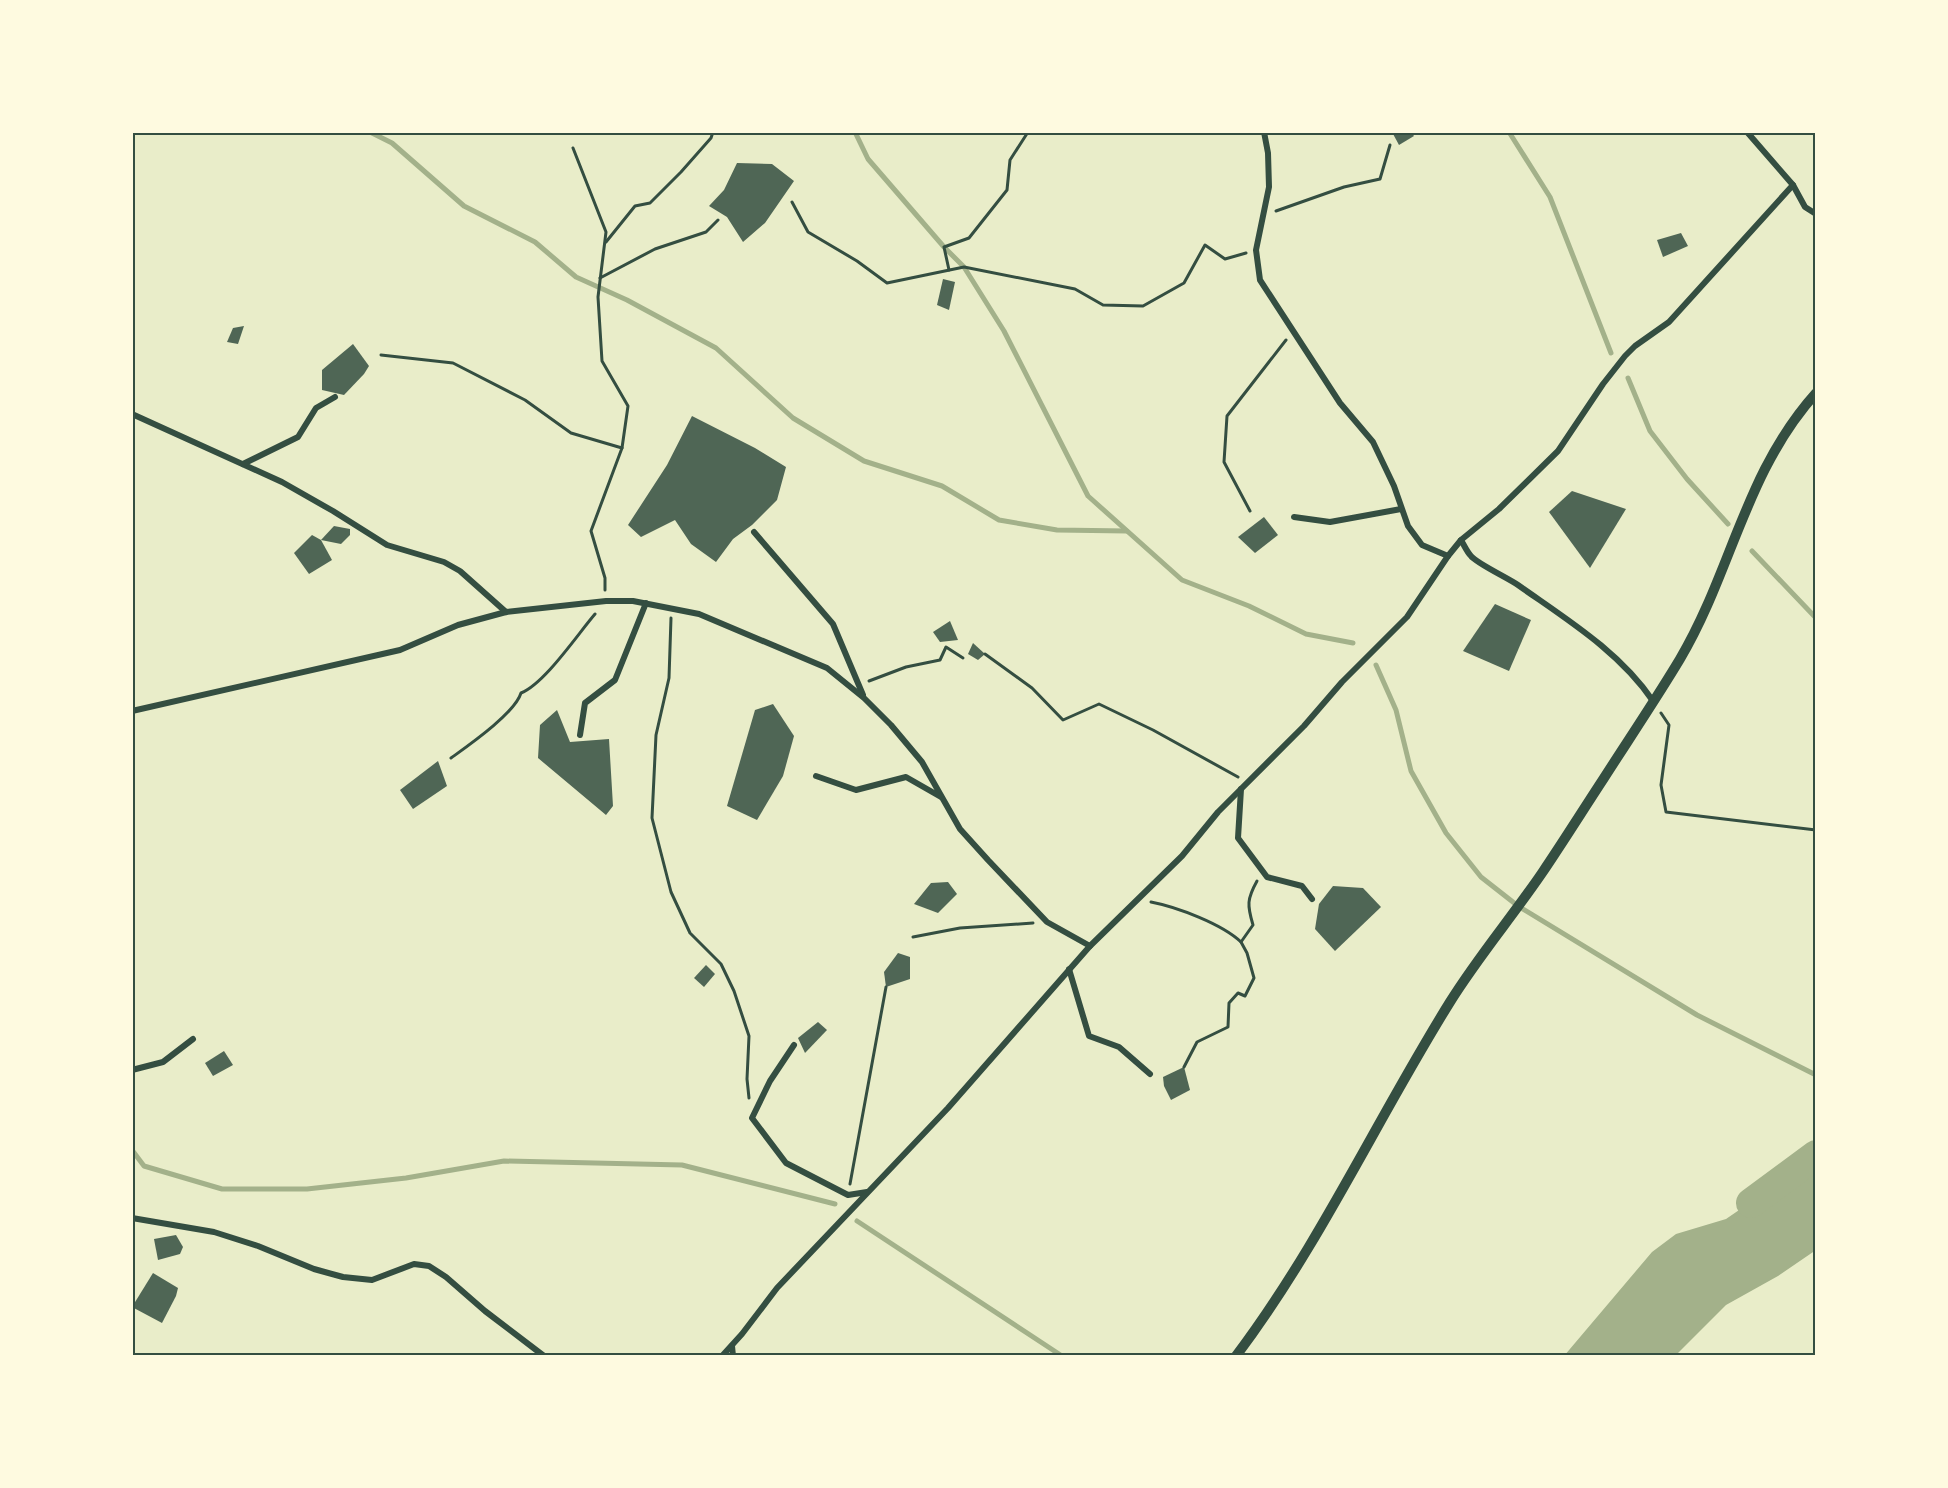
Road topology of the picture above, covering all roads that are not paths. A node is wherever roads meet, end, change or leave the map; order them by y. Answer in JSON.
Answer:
{"nodes":[{"id":1,"x":1264,"y":132,"type":"edge"},
{"id":2,"x":1748,"y":132,"type":"edge"},
{"id":3,"x":1793,"y":185,"type":"junction"},
{"id":4,"x":1816,"y":214,"type":"edge"},
{"id":5,"x":1816,"y":393,"type":"edge"},
{"id":6,"x":335,"y":397,"type":"dead end"},
{"id":7,"x":132,"y":414,"type":"edge"},
{"id":8,"x":243,"y":464,"type":"junction"},
{"id":9,"x":1401,"y":509,"type":"junction"},
{"id":10,"x":1294,"y":517,"type":"dead end"},
{"id":11,"x":754,"y":532,"type":"dead end"},
{"id":12,"x":1461,"y":540,"type":"junction"},
{"id":13,"x":1448,"y":556,"type":"junction"},
{"id":14,"x":646,"y":603,"type":"junction"},
{"id":15,"x":506,"y":612,"type":"junction"},
{"id":16,"x":864,"y":698,"type":"junction"},
{"id":17,"x":1653,"y":701,"type":"junction"},
{"id":18,"x":132,"y":711,"type":"edge"},
{"id":19,"x":580,"y":735,"type":"dead end"},
{"id":20,"x":816,"y":776,"type":"dead end"},
{"id":21,"x":1241,"y":789,"type":"junction"},
{"id":22,"x":941,"y":797,"type":"junction"},
{"id":23,"x":1312,"y":899,"type":"dead end"},
{"id":24,"x":1090,"y":946,"type":"junction"},
{"id":25,"x":1070,"y":969,"type":"junction"},
{"id":26,"x":193,"y":1039,"type":"dead end"},
{"id":27,"x":794,"y":1045,"type":"dead end"},
{"id":28,"x":132,"y":1070,"type":"edge"},
{"id":29,"x":1150,"y":1074,"type":"dead end"},
{"id":30,"x":868,"y":1192,"type":"junction"},
{"id":31,"x":132,"y":1218,"type":"edge"},
{"id":32,"x":732,"y":1346,"type":"junction"},
{"id":33,"x":544,"y":1356,"type":"edge"},
{"id":34,"x":722,"y":1356,"type":"edge"},
{"id":35,"x":733,"y":1356,"type":"edge"},
{"id":36,"x":1236,"y":1356,"type":"edge"}],
"edges":[{"from":1,"to":9,"type":"street"},
{"from":2,"to":3,"type":"street"},
{"from":3,"to":4,"type":"street"},
{"from":3,"to":12,"type":"street"},
{"from":5,"to":17,"type":"street"},
{"from":6,"to":8,"type":"street"},
{"from":7,"to":8,"type":"street"},
{"from":8,"to":15,"type":"street"},
{"from":9,"to":10,"type":"street"},
{"from":9,"to":13,"type":"street"},
{"from":11,"to":16,"type":"street"},
{"from":12,"to":13,"type":"street"},
{"from":12,"to":17,"type":"street"},
{"from":13,"to":21,"type":"street"},
{"from":14,"to":15,"type":"street"},
{"from":14,"to":16,"type":"street"},
{"from":14,"to":19,"type":"street"},
{"from":15,"to":18,"type":"street"},
{"from":16,"to":22,"type":"street"},
{"from":17,"to":36,"type":"street"},
{"from":20,"to":22,"type":"street"},
{"from":21,"to":23,"type":"street"},
{"from":21,"to":24,"type":"street"},
{"from":22,"to":24,"type":"street"},
{"from":24,"to":25,"type":"street"},
{"from":25,"to":29,"type":"street"},
{"from":25,"to":30,"type":"street"},
{"from":26,"to":28,"type":"street"},
{"from":27,"to":30,"type":"street"},
{"from":30,"to":32,"type":"street"},
{"from":31,"to":33,"type":"street"},
{"from":32,"to":34,"type":"street"},
{"from":32,"to":35,"type":"street"}]}
